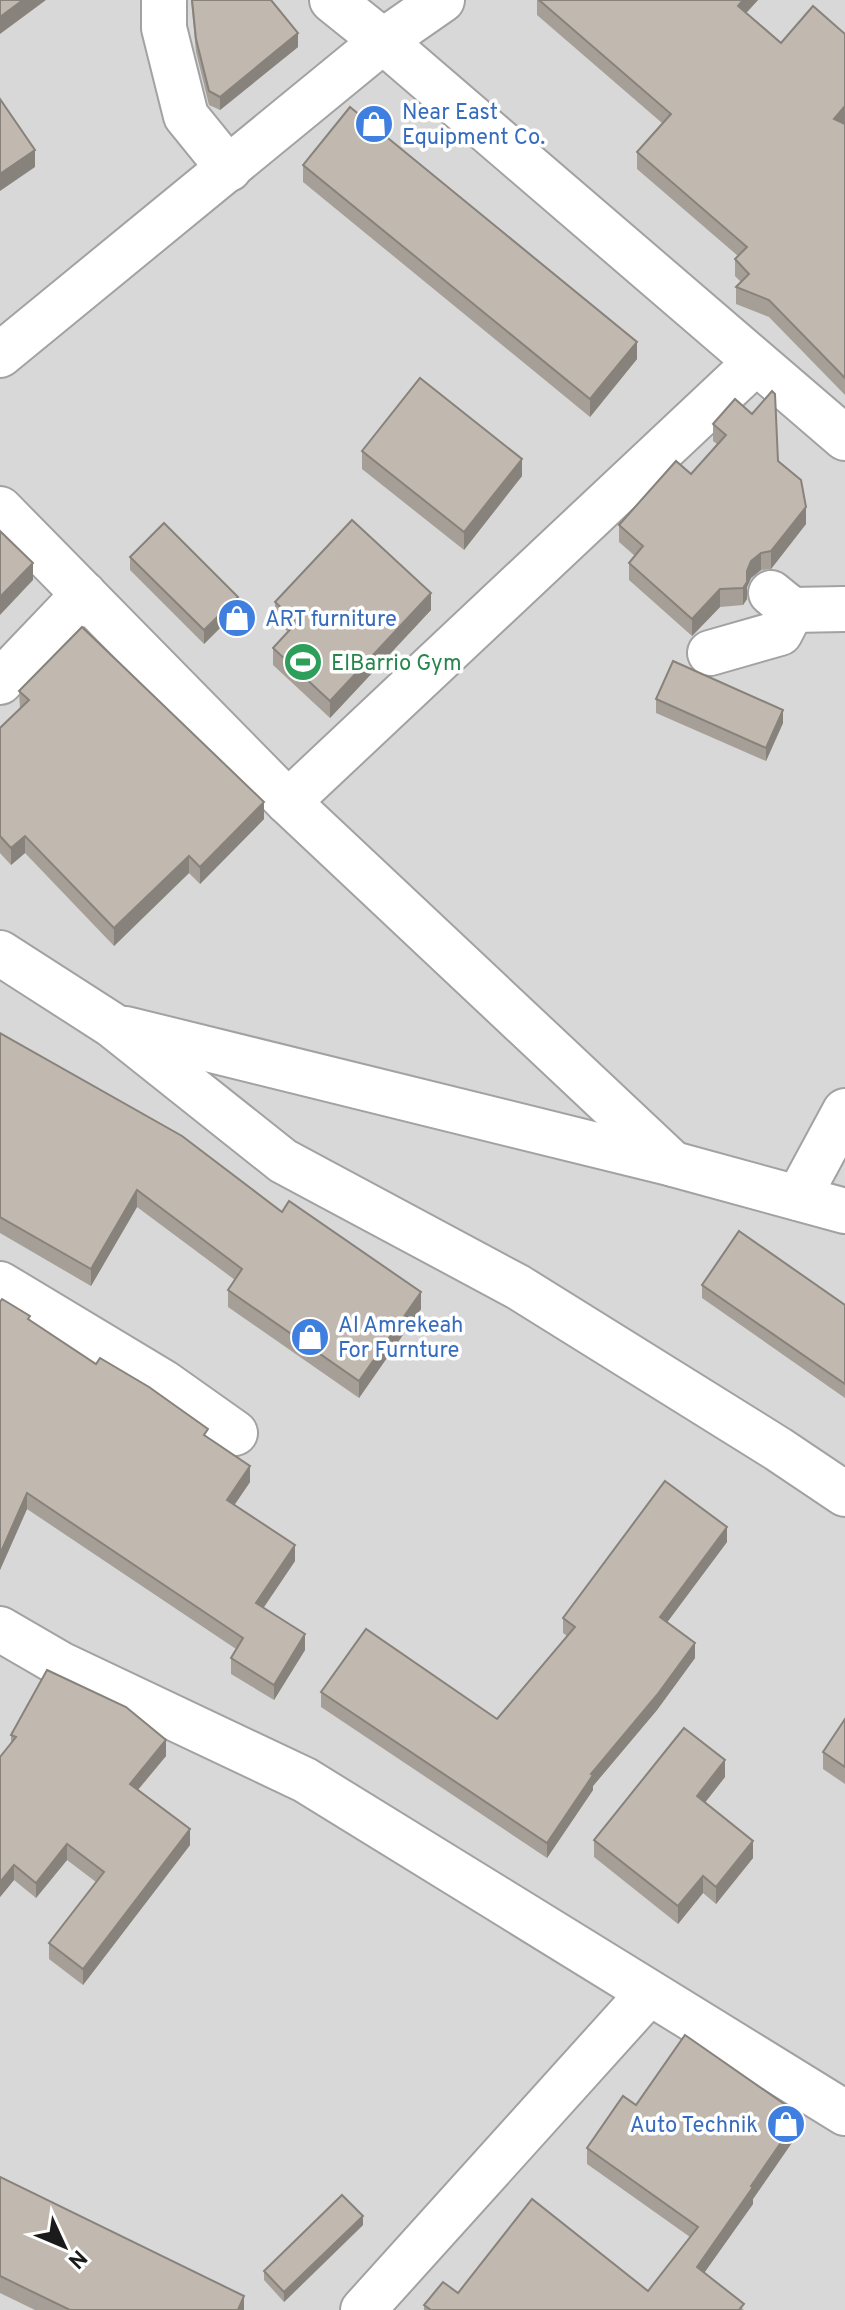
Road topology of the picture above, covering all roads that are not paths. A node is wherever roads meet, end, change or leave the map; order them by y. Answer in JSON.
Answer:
{"nodes":[{"id":1,"x":164,"y":0,"type":"edge"},
{"id":2,"x":332,"y":0,"type":"edge"},
{"id":3,"x":442,"y":0,"type":"edge"},
{"id":4,"x":383,"y":41,"type":"junction"},
{"id":5,"x":229,"y":169,"type":"junction"},
{"id":6,"x":0,"y":355,"type":"edge"},
{"id":7,"x":755,"y":363,"type":"junction"},
{"id":8,"x":845,"y":438,"type":"edge"},
{"id":9,"x":0,"y":509,"type":"edge"},
{"id":10,"x":84,"y":594,"type":"junction"},
{"id":11,"x":845,"y":609,"type":"edge"},
{"id":12,"x":710,"y":653,"type":"dead end"},
{"id":13,"x":0,"y":682,"type":"edge"},
{"id":14,"x":288,"y":802,"type":"junction"},
{"id":15,"x":0,"y":953,"type":"edge"},
{"id":16,"x":112,"y":1025,"type":"junction"},
{"id":17,"x":845,"y":1111,"type":"edge"},
{"id":18,"x":673,"y":1164,"type":"junction"},
{"id":19,"x":798,"y":1198,"type":"junction"},
{"id":20,"x":845,"y":1211,"type":"edge"},
{"id":21,"x":0,"y":1284,"type":"edge"},
{"id":22,"x":235,"y":1433,"type":"dead end"},
{"id":23,"x":845,"y":1494,"type":"edge"},
{"id":24,"x":0,"y":1629,"type":"edge"},
{"id":25,"x":649,"y":1993,"type":"junction"},
{"id":26,"x":845,"y":2113,"type":"edge"},
{"id":27,"x":363,"y":2310,"type":"edge"}],
"edges":[{"from":1,"to":5,"type":"street"},
{"from":2,"to":4,"type":"street"},
{"from":3,"to":4,"type":"street"},
{"from":4,"to":5,"type":"street"},
{"from":4,"to":7,"type":"street"},
{"from":5,"to":6,"type":"street"},
{"from":7,"to":8,"type":"street"},
{"from":7,"to":14,"type":"street"},
{"from":9,"to":10,"type":"street"},
{"from":10,"to":13,"type":"street"},
{"from":10,"to":14,"type":"street"},
{"from":11,"to":12,"type":"street"},
{"from":14,"to":18,"type":"street"},
{"from":15,"to":16,"type":"street"},
{"from":16,"to":18,"type":"street"},
{"from":16,"to":23,"type":"street"},
{"from":17,"to":19,"type":"street"},
{"from":18,"to":19,"type":"street"},
{"from":19,"to":20,"type":"street"},
{"from":21,"to":22,"type":"street"},
{"from":24,"to":25,"type":"street"},
{"from":25,"to":26,"type":"street"},
{"from":25,"to":27,"type":"street"}]}
